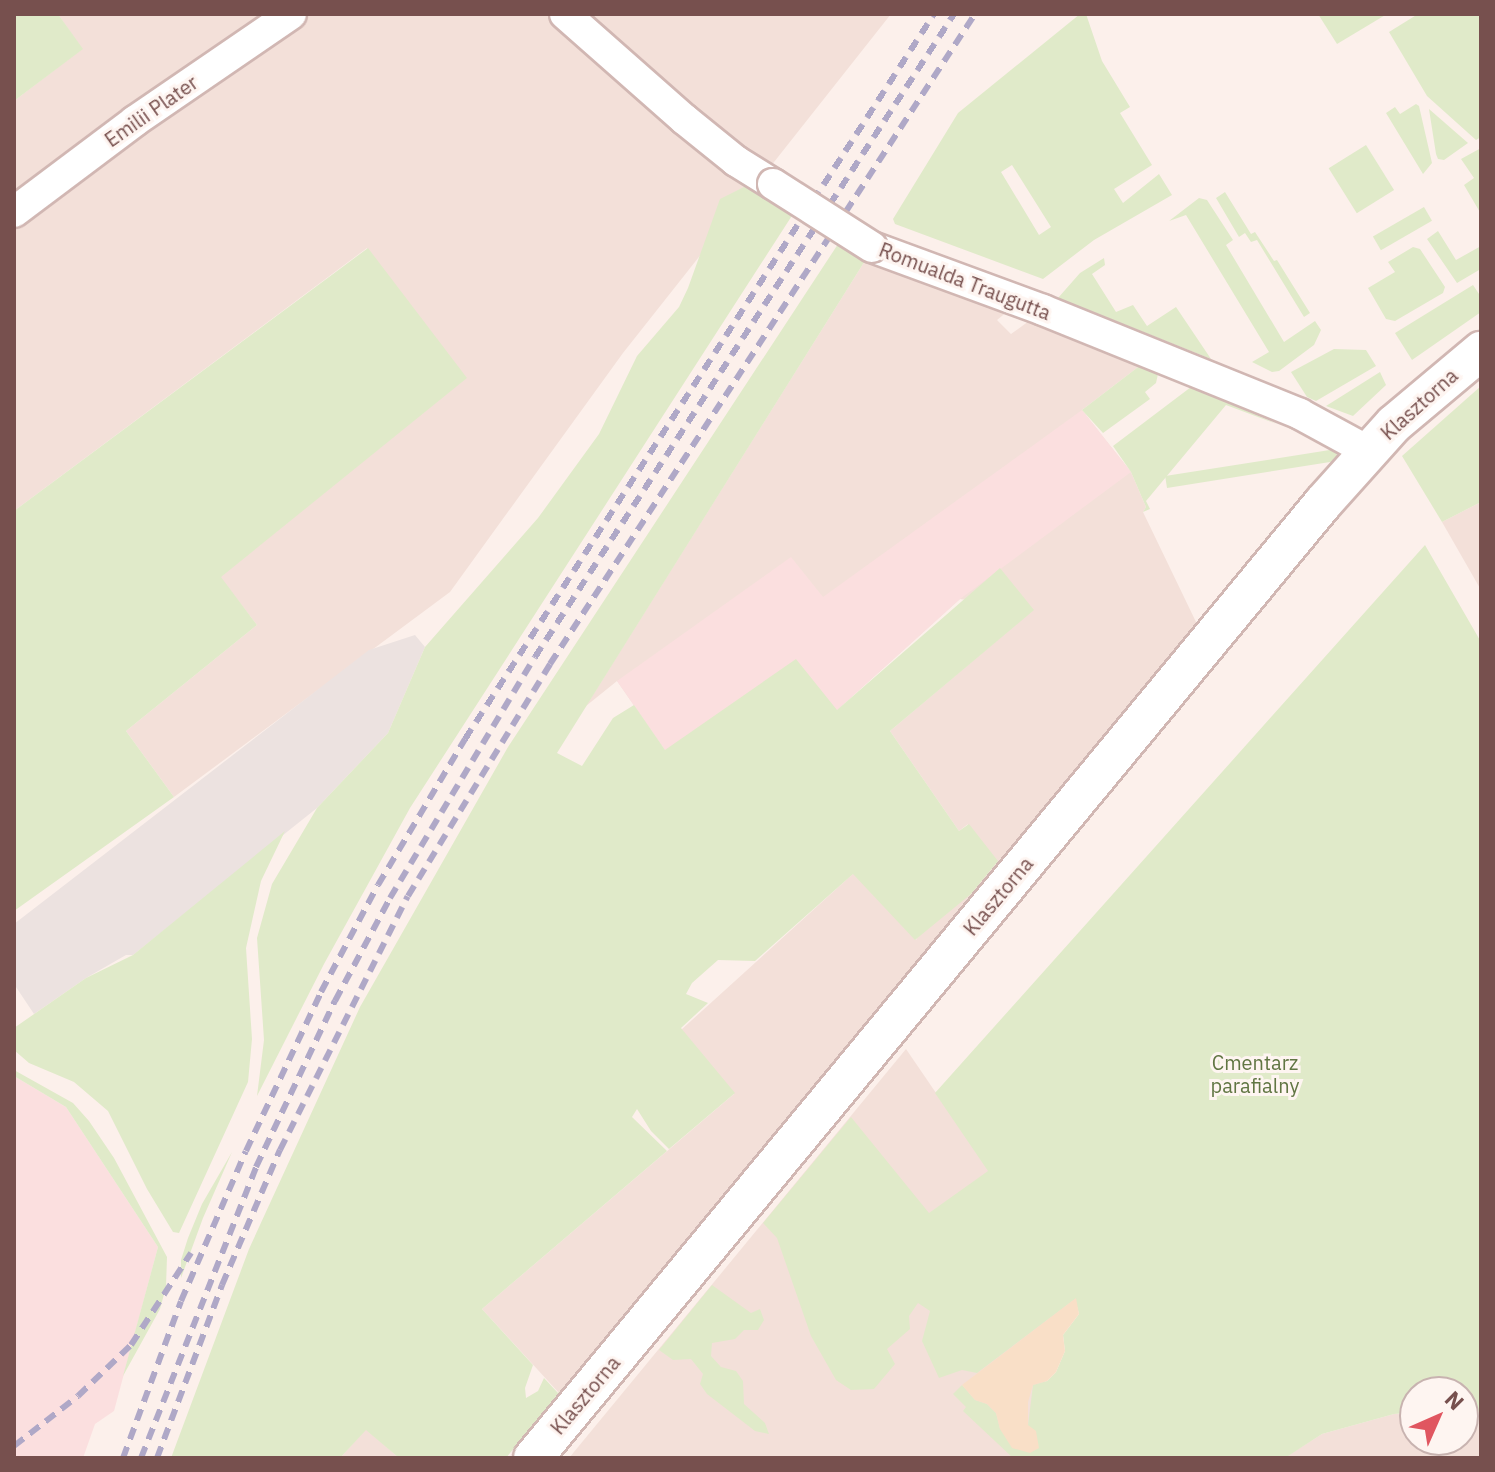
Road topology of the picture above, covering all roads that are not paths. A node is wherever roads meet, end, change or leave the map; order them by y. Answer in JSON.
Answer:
{"nodes":[{"id":1,"x":291,"y":14,"type":"edge"},
{"id":2,"x":565,"y":14,"type":"edge"},
{"id":3,"x":14,"y":212,"type":"edge"},
{"id":4,"x":1481,"y":351,"type":"edge"},
{"id":5,"x":1368,"y":451,"type":"junction"},
{"id":6,"x":533,"y":1458,"type":"edge"}],
"edges":[{"from":1,"to":3,"type":"street","name":"Emilii Plater"},
{"from":2,"to":5,"type":"street","name":"Romualda Traugutta","bridge":true},
{"from":4,"to":5,"type":"street","name":"Klasztorna"},
{"from":5,"to":6,"type":"street","name":"Klasztorna"}]}
